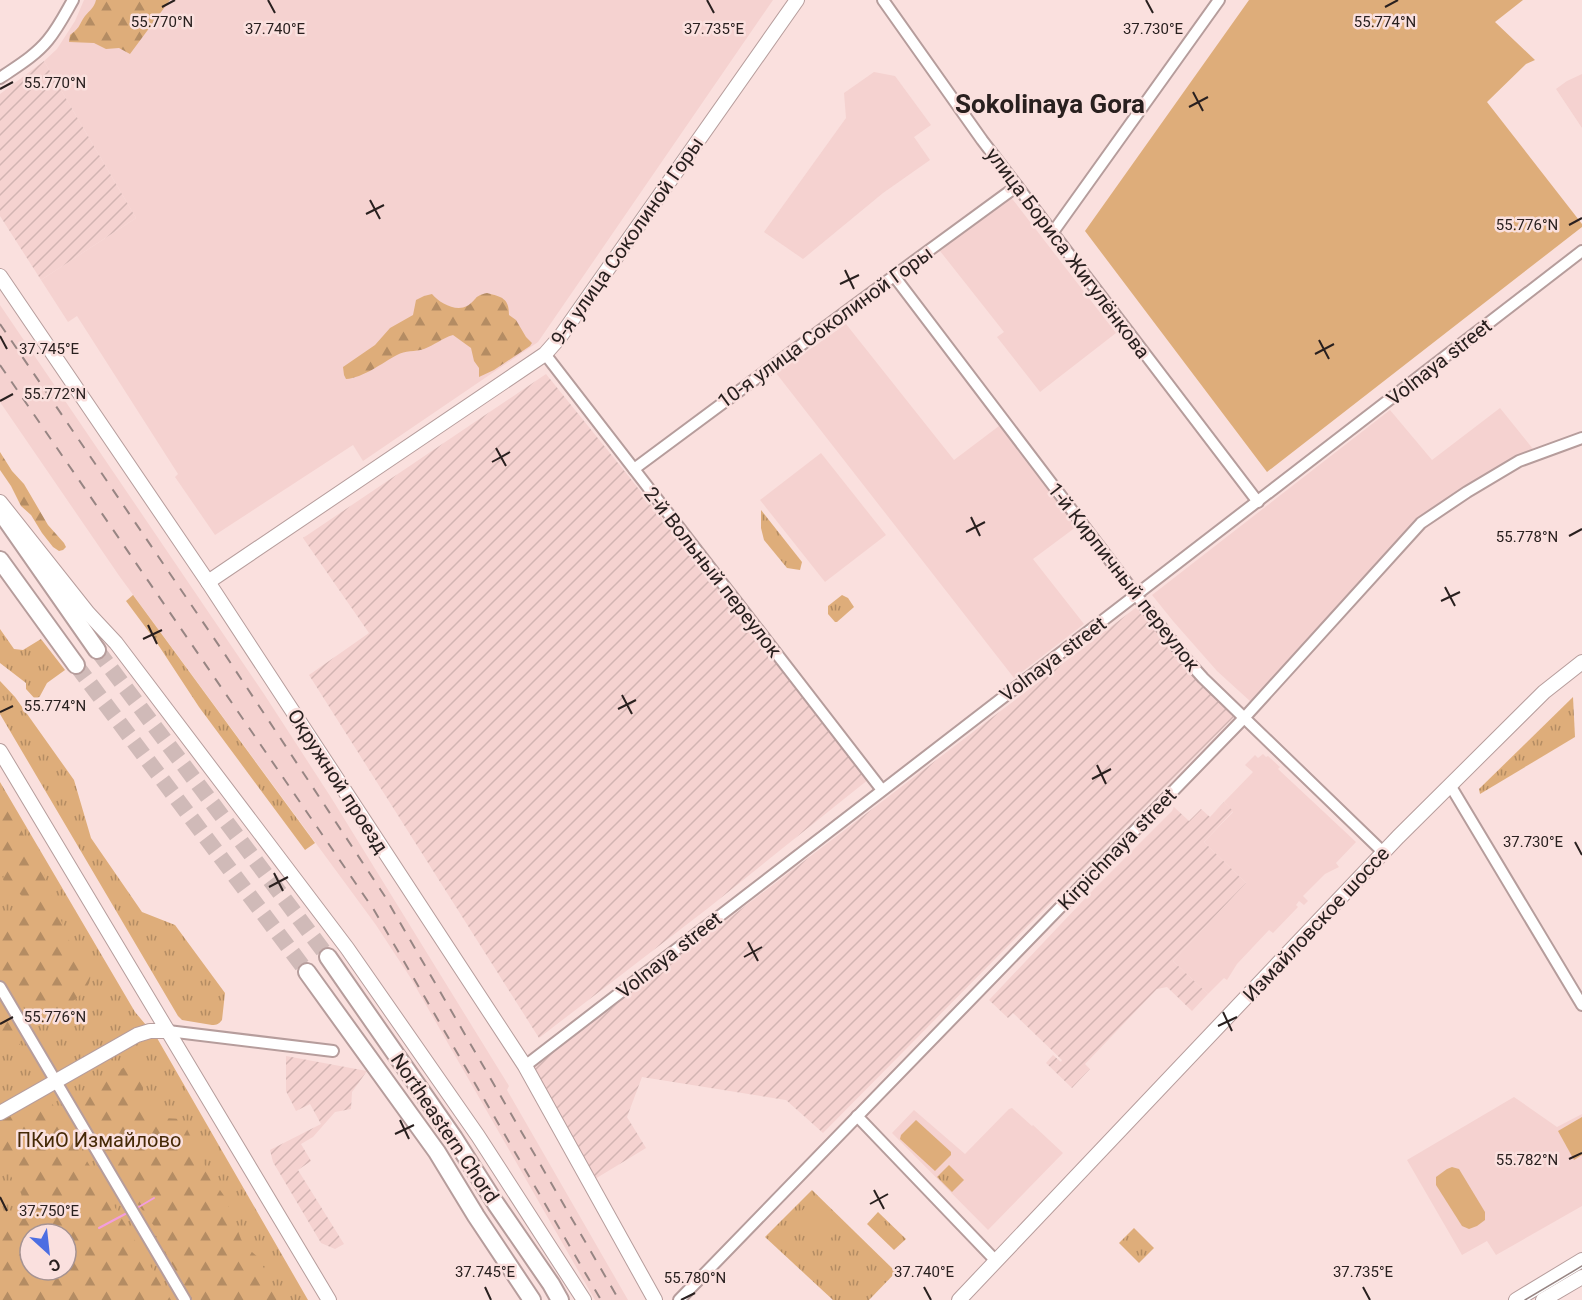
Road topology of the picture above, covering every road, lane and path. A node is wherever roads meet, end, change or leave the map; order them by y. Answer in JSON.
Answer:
{"nodes":[{"id":1,"x":73,"y":0,"type":"edge"},
{"id":2,"x":797,"y":0,"type":"edge"},
{"id":3,"x":883,"y":0,"type":"edge"},
{"id":4,"x":1219,"y":0,"type":"edge"},
{"id":5,"x":0,"y":78,"type":"edge"},
{"id":6,"x":1017,"y":186,"type":"junction"},
{"id":7,"x":1053,"y":232,"type":"junction"},
{"id":8,"x":1582,"y":251,"type":"edge"},
{"id":9,"x":0,"y":276,"type":"edge"},
{"id":10,"x":894,"y":276,"type":"junction"},
{"id":11,"x":545,"y":354,"type":"junction"},
{"id":12,"x":1582,"y":438,"type":"edge"},
{"id":13,"x":634,"y":469,"type":"junction"},
{"id":14,"x":0,"y":502,"type":"edge"},
{"id":15,"x":1258,"y":502,"type":"junction"},
{"id":16,"x":0,"y":511,"type":"edge"},
{"id":17,"x":0,"y":560,"type":"edge"},
{"id":18,"x":207,"y":582,"type":"junction"},
{"id":19,"x":1136,"y":596,"type":"junction"},
{"id":20,"x":97,"y":650,"type":"tunnel mouth"},
{"id":21,"x":1582,"y":662,"type":"edge"},
{"id":22,"x":76,"y":665,"type":"tunnel mouth"},
{"id":23,"x":1245,"y":717,"type":"junction"},
{"id":24,"x":0,"y":751,"type":"edge"},
{"id":25,"x":1450,"y":785,"type":"junction"},
{"id":26,"x":882,"y":789,"type":"junction"},
{"id":27,"x":1383,"y":852,"type":"junction"},
{"id":28,"x":328,"y":957,"type":"tunnel mouth"},
{"id":29,"x":307,"y":972,"type":"tunnel mouth"},
{"id":30,"x":0,"y":987,"type":"edge"},
{"id":31,"x":1582,"y":1005,"type":"edge"},
{"id":32,"x":168,"y":1032,"type":"junction"},
{"id":33,"x":333,"y":1051,"type":"dead end"},
{"id":34,"x":525,"y":1066,"type":"junction"},
{"id":35,"x":56,"y":1081,"type":"junction"},
{"id":36,"x":0,"y":1113,"type":"edge"},
{"id":37,"x":857,"y":1116,"type":"junction"},
{"id":38,"x":1582,"y":1260,"type":"edge"},
{"id":39,"x":996,"y":1261,"type":"junction"},
{"id":40,"x":1582,"y":1277,"type":"edge"},
{"id":41,"x":185,"y":1300,"type":"edge"},
{"id":42,"x":329,"y":1300,"type":"edge"},
{"id":43,"x":532,"y":1300,"type":"edge"},
{"id":44,"x":560,"y":1300,"type":"edge"},
{"id":45,"x":584,"y":1300,"type":"edge"},
{"id":46,"x":655,"y":1300,"type":"edge"},
{"id":47,"x":679,"y":1300,"type":"edge"},
{"id":48,"x":959,"y":1300,"type":"edge"},
{"id":49,"x":1516,"y":1300,"type":"edge"},
{"id":50,"x":1543,"y":1300,"type":"edge"}],
"edges":[{"from":1,"to":5,"type":"street"},
{"from":2,"to":11,"type":"street","name":"9-я улица Соколиной Горы"},
{"from":3,"to":6,"type":"street","name":"улица Бориса Жигулёнкова"},
{"from":4,"to":7,"type":"street"},
{"from":6,"to":7,"type":"street","name":"улица Бориса Жигулёнкова"},
{"from":6,"to":10,"type":"street","name":"10-я улица Соколиной Горы"},
{"from":7,"to":15,"type":"street","name":"улица Бориса Жигулёнкова"},
{"from":8,"to":15,"type":"street","name":"Volnaya street"},
{"from":9,"to":18,"type":"street","name":"Окружной проезд"},
{"from":10,"to":13,"type":"street","name":"10-я улица Соколиной Горы"},
{"from":10,"to":19,"type":"street","name":"1-й Кирпичный переулок"},
{"from":11,"to":13,"type":"street","name":"2-й Вольный переулок"},
{"from":11,"to":18,"type":"street","name":"9-я улица Соколиной Горы"},
{"from":12,"to":23,"type":"street","name":"Kirpichnaya street"},
{"from":13,"to":26,"type":"street","name":"2-й Вольный переулок"},
{"from":14,"to":45,"type":"street"},
{"from":15,"to":19,"type":"street","name":"Volnaya street"},
{"from":16,"to":20,"type":"main road"},
{"from":17,"to":22,"type":"main road"},
{"from":18,"to":34,"type":"street","name":"Окружной проезд"},
{"from":19,"to":23,"type":"street","name":"1-й Кирпичный переулок"},
{"from":19,"to":26,"type":"street","name":"Volnaya street"},
{"from":21,"to":25,"type":"street","name":"Измайловское шоссе"},
{"from":23,"to":27,"type":"street","name":"1-й Кирпичный переулок"},
{"from":23,"to":37,"type":"street","name":"Kirpichnaya street"},
{"from":24,"to":32,"type":"street"},
{"from":25,"to":27,"type":"street","name":"Измайловское шоссе"},
{"from":25,"to":31,"type":"street"},
{"from":26,"to":34,"type":"street","name":"Volnaya street"},
{"from":27,"to":39,"type":"street","name":"Измайловское шоссе"},
{"from":28,"to":44,"type":"main road","name":"Northeastern Chord"},
{"from":29,"to":43,"type":"main road","name":"Northeastern Chord"},
{"from":30,"to":35,"type":"street"},
{"from":32,"to":33,"type":"street"},
{"from":32,"to":35,"type":"street"},
{"from":32,"to":42,"type":"street"},
{"from":34,"to":46,"type":"street","name":"Окружной проезд"},
{"from":35,"to":36,"type":"street"},
{"from":35,"to":41,"type":"street"},
{"from":37,"to":39,"type":"street"},
{"from":37,"to":47,"type":"street","name":"Kirpichnaya street"},
{"from":38,"to":49,"type":"street"},
{"from":39,"to":48,"type":"street","name":"Измайловское шоссе"},
{"from":40,"to":50,"type":"street"}]}
